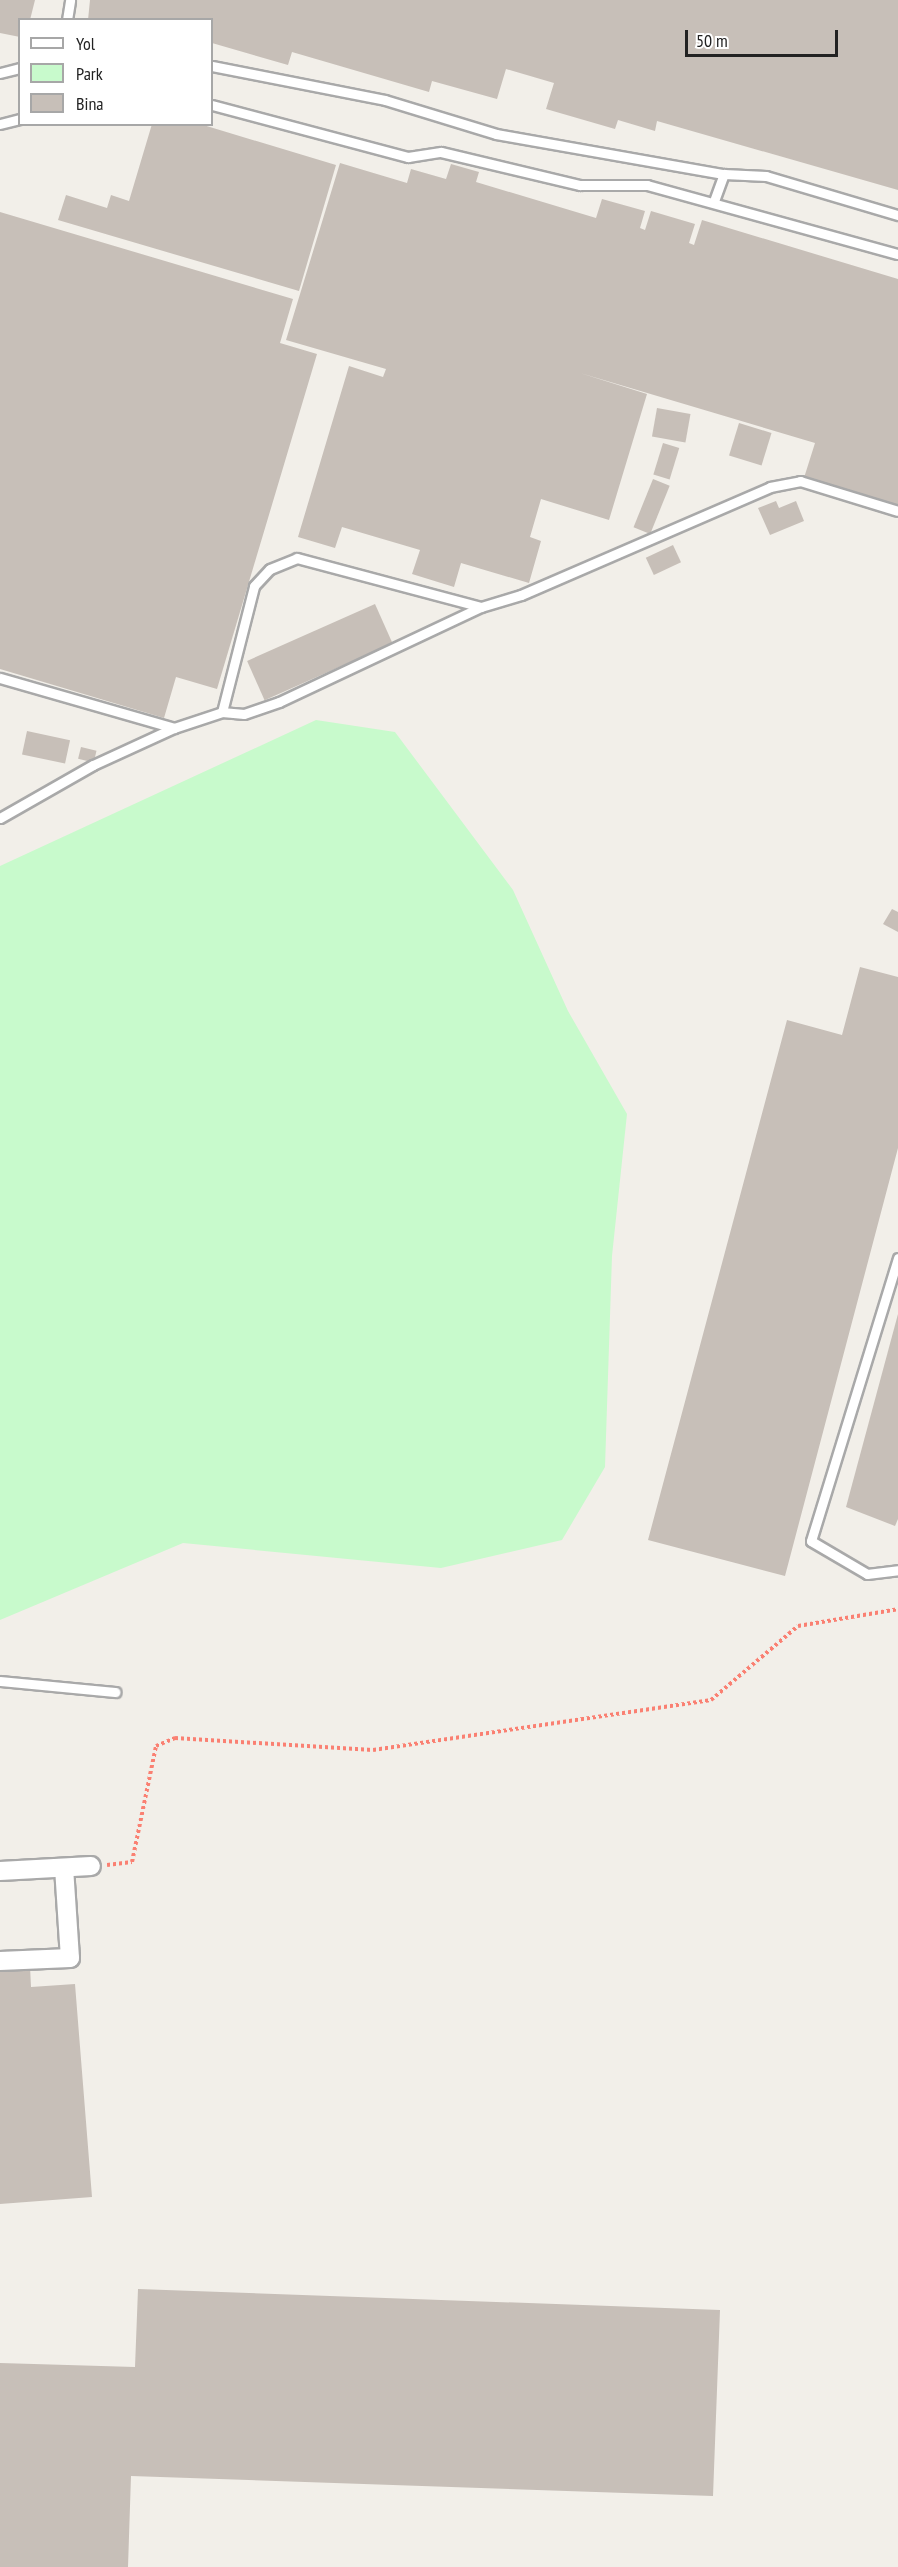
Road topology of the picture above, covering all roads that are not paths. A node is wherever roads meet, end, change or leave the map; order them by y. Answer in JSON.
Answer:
{"nodes":[{"id":1,"x":70,"y":0,"type":"edge"},
{"id":2,"x":67,"y":18,"type":"edge"},
{"id":3,"x":213,"y":66,"type":"edge"},
{"id":4,"x":18,"y":68,"type":"edge"},
{"id":5,"x":0,"y":73,"type":"edge"},
{"id":6,"x":213,"y":105,"type":"edge"},
{"id":7,"x":18,"y":120,"type":"edge"},
{"id":8,"x":0,"y":124,"type":"edge"},
{"id":9,"x":724,"y":174,"type":"junction"},
{"id":10,"x":714,"y":201,"type":"junction"},
{"id":11,"x":898,"y":215,"type":"edge"},
{"id":12,"x":898,"y":254,"type":"edge"},
{"id":13,"x":898,"y":510,"type":"edge"},
{"id":14,"x":481,"y":607,"type":"junction"},
{"id":15,"x":0,"y":678,"type":"edge"},
{"id":16,"x":222,"y":712,"type":"junction"},
{"id":17,"x":174,"y":728,"type":"junction"},
{"id":18,"x":0,"y":818,"type":"edge"},
{"id":19,"x":898,"y":1258,"type":"edge"},
{"id":20,"x":898,"y":1570,"type":"edge"},
{"id":21,"x":0,"y":1681,"type":"edge"},
{"id":22,"x":115,"y":1692,"type":"dead end"},
{"id":23,"x":91,"y":1866,"type":"road end"},
{"id":24,"x":64,"y":1868,"type":"junction"},
{"id":25,"x":0,"y":1871,"type":"edge"},
{"id":26,"x":0,"y":1961,"type":"edge"}],
"edges":[{"from":1,"to":2,"type":"lane"},
{"from":3,"to":9,"type":"lane"},
{"from":4,"to":5,"type":"lane"},
{"from":6,"to":10,"type":"lane"},
{"from":7,"to":8,"type":"lane"},
{"from":9,"to":10,"type":"lane"},
{"from":9,"to":11,"type":"lane"},
{"from":10,"to":12,"type":"lane"},
{"from":13,"to":14,"type":"lane"},
{"from":14,"to":16,"type":"lane"},
{"from":14,"to":16,"type":"lane"},
{"from":15,"to":17,"type":"lane"},
{"from":16,"to":17,"type":"lane"},
{"from":17,"to":18,"type":"lane"},
{"from":19,"to":20,"type":"lane"},
{"from":21,"to":22,"type":"lane"},
{"from":23,"to":24,"type":"street"},
{"from":24,"to":25,"type":"street"},
{"from":24,"to":26,"type":"street"}]}
